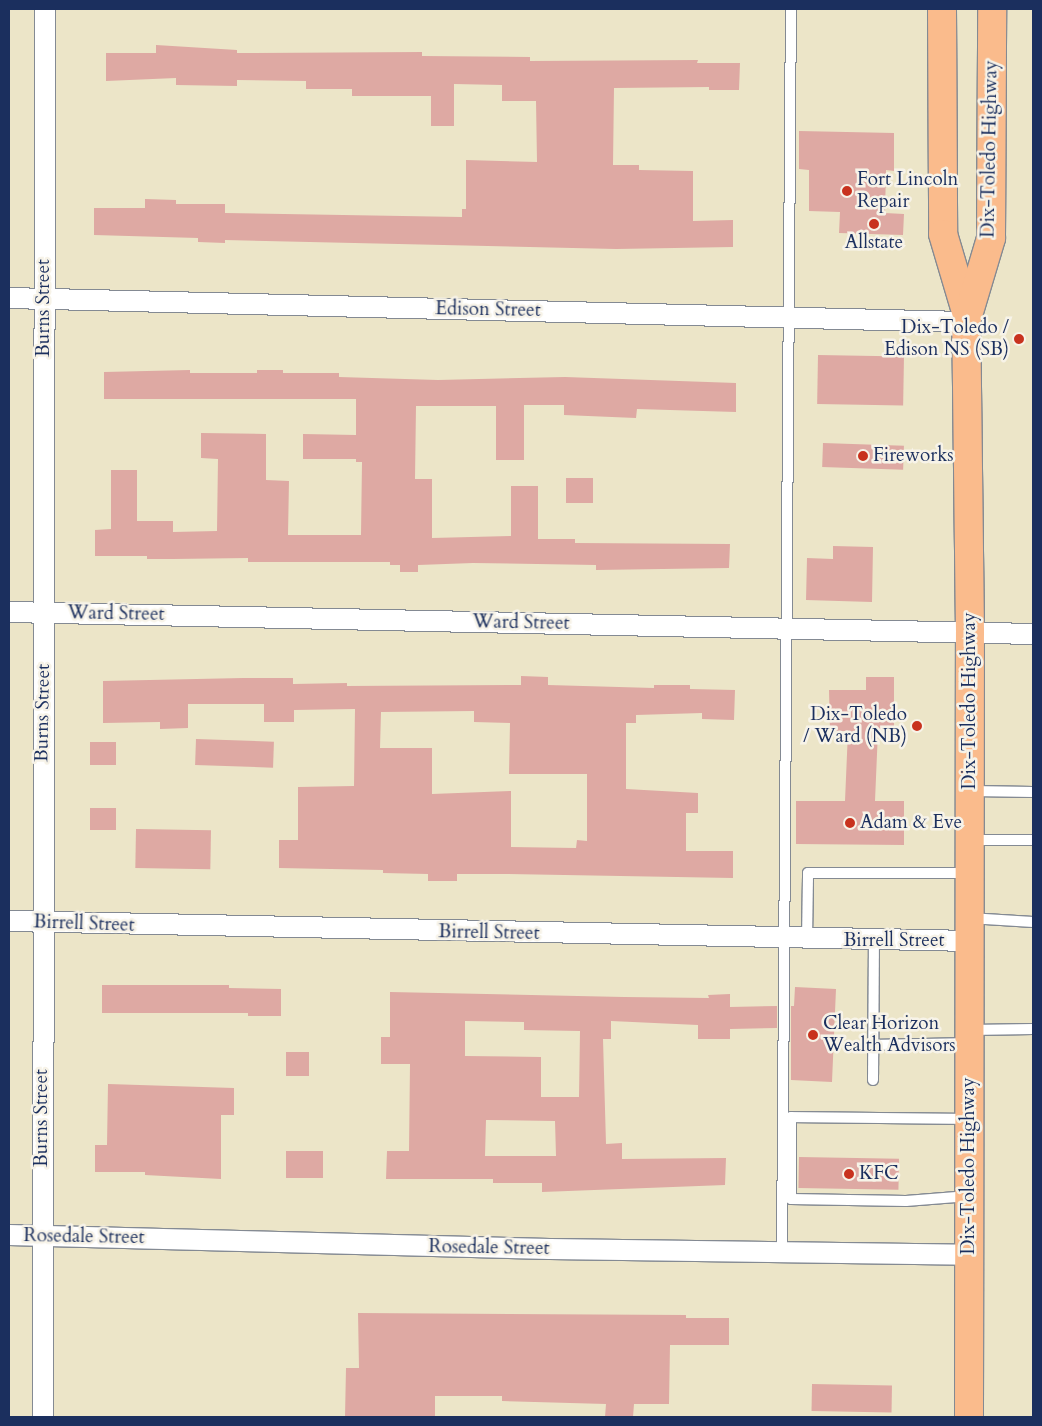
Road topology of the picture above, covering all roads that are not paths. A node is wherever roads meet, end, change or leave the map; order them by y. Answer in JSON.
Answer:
{"nodes":[{"id":1,"x":44,"y":9,"type":"edge"},
{"id":2,"x":791,"y":9,"type":"edge"},
{"id":3,"x":942,"y":9,"type":"edge"},
{"id":4,"x":992,"y":9,"type":"edge"},
{"id":5,"x":9,"y":298,"type":"edge"},
{"id":6,"x":44,"y":299,"type":"junction"},
{"id":7,"x":789,"y":318,"type":"junction"},
{"id":8,"x":967,"y":318,"type":"junction"},
{"id":9,"x":9,"y":612,"type":"edge"},
{"id":10,"x":44,"y":613,"type":"junction"},
{"id":11,"x":786,"y":628,"type":"junction"},
{"id":12,"x":970,"y":632,"type":"junction"},
{"id":13,"x":1033,"y":634,"type":"edge"},
{"id":14,"x":970,"y":791,"type":"junction"},
{"id":15,"x":1033,"y":792,"type":"edge"},
{"id":16,"x":969,"y":840,"type":"junction"},
{"id":17,"x":1033,"y":840,"type":"edge"},
{"id":18,"x":969,"y":873,"type":"junction"},
{"id":19,"x":9,"y":922,"type":"edge"},
{"id":20,"x":41,"y":922,"type":"junction"},
{"id":21,"x":1033,"y":922,"type":"edge"},
{"id":22,"x":969,"y":930,"type":"junction"},
{"id":23,"x":784,"y":939,"type":"junction"},
{"id":24,"x":807,"y":940,"type":"junction"},
{"id":25,"x":874,"y":941,"type":"junction"},
{"id":26,"x":1033,"y":1029,"type":"edge"},
{"id":27,"x":969,"y":1037,"type":"junction"},
{"id":28,"x":874,"y":1044,"type":"junction"},
{"id":29,"x":873,"y":1080,"type":"dead end"},
{"id":30,"x":970,"y":1119,"type":"junction"},
{"id":31,"x":969,"y":1196,"type":"junction"},
{"id":32,"x":9,"y":1235,"type":"edge"},
{"id":33,"x":43,"y":1236,"type":"junction"},
{"id":34,"x":782,"y":1253,"type":"junction"},
{"id":35,"x":969,"y":1256,"type":"junction"},
{"id":36,"x":43,"y":1417,"type":"edge"},
{"id":37,"x":969,"y":1417,"type":"edge"}],
"edges":[{"from":1,"to":6,"type":"street","name":"Burns Street"},
{"from":2,"to":7,"type":"lane"},
{"from":3,"to":8,"type":"main road","name":"Dix-Toledo Highway"},
{"from":4,"to":8,"type":"main road","name":"Dix-Toledo Highway"},
{"from":5,"to":6,"type":"street","name":"Edison Street"},
{"from":6,"to":7,"type":"street","name":"Edison Street"},
{"from":6,"to":10,"type":"street","name":"Burns Street"},
{"from":7,"to":8,"type":"street","name":"Edison Street"},
{"from":7,"to":11,"type":"lane"},
{"from":8,"to":12,"type":"main road","name":"Dix-Toledo Highway"},
{"from":9,"to":10,"type":"street","name":"Ward Street"},
{"from":10,"to":11,"type":"street","name":"Ward Street"},
{"from":10,"to":20,"type":"street","name":"Burns Street"},
{"from":11,"to":12,"type":"street","name":"Ward Street"},
{"from":11,"to":23,"type":"lane"},
{"from":12,"to":13,"type":"street","name":"Ward Street"},
{"from":12,"to":14,"type":"main road","name":"Dix-Toledo Highway"},
{"from":14,"to":15,"type":"lane"},
{"from":14,"to":16,"type":"main road","name":"Dix-Toledo Highway"},
{"from":16,"to":17,"type":"lane"},
{"from":16,"to":18,"type":"main road","name":"Dix-Toledo Highway"},
{"from":18,"to":22,"type":"main road","name":"Dix-Toledo Highway"},
{"from":18,"to":24,"type":"lane"},
{"from":19,"to":20,"type":"street","name":"Birrell Street"},
{"from":20,"to":23,"type":"street","name":"Birrell Street"},
{"from":20,"to":33,"type":"street","name":"Burns Street"},
{"from":21,"to":22,"type":"lane"},
{"from":22,"to":25,"type":"street","name":"Birrell Street"},
{"from":22,"to":27,"type":"main road","name":"Dix-Toledo Highway"},
{"from":23,"to":24,"type":"street","name":"Birrell Street"},
{"from":23,"to":34,"type":"lane"},
{"from":24,"to":25,"type":"street","name":"Birrell Street"},
{"from":25,"to":28,"type":"lane"},
{"from":26,"to":27,"type":"lane"},
{"from":27,"to":28,"type":"lane"},
{"from":27,"to":30,"type":"main road","name":"Dix-Toledo Highway"},
{"from":28,"to":29,"type":"lane"},
{"from":30,"to":31,"type":"main road","name":"Dix-Toledo Highway"},
{"from":30,"to":31,"type":"lane"},
{"from":31,"to":35,"type":"main road","name":"Dix-Toledo Highway"},
{"from":32,"to":33,"type":"street","name":"Rosedale Street"},
{"from":33,"to":34,"type":"street","name":"Rosedale Street"},
{"from":33,"to":36,"type":"street","name":"Burns Street"},
{"from":34,"to":35,"type":"street","name":"Rosedale Street"},
{"from":35,"to":37,"type":"main road","name":"Dix-Toledo Highway"}]}
